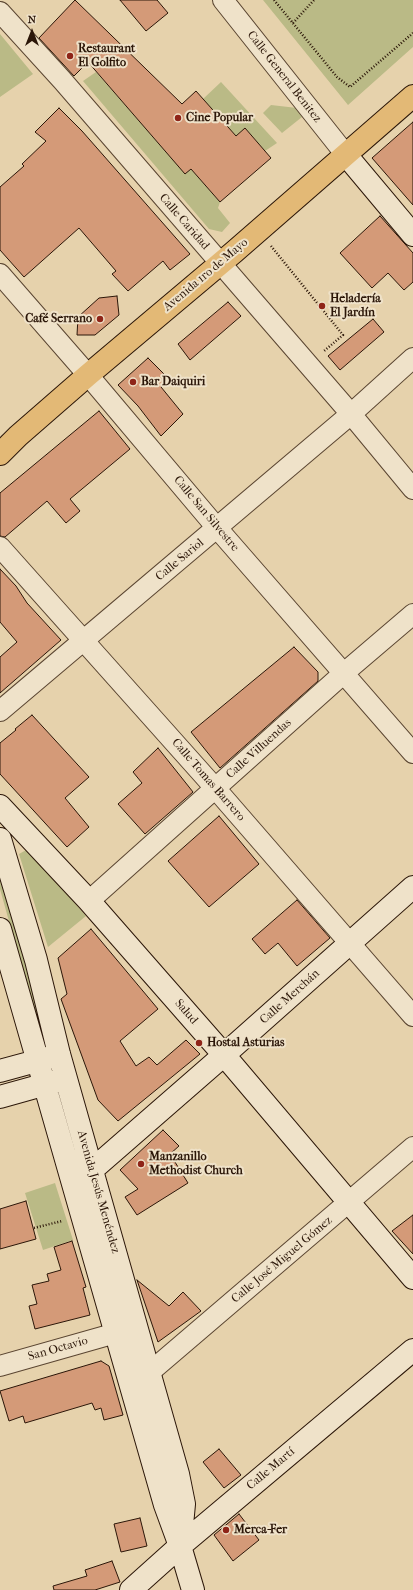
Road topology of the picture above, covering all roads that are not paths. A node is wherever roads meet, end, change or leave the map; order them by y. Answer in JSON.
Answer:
{"nodes":[{"id":1,"x":223,"y":0,"type":"edge"},
{"id":2,"x":0,"y":12,"type":"edge"},
{"id":3,"x":413,"y":96,"type":"edge"},
{"id":4,"x":346,"y":155,"type":"junction"},
{"id":5,"x":413,"y":235,"type":"edge"},
{"id":6,"x":220,"y":263,"type":"junction"},
{"id":7,"x":0,"y":274,"type":"edge"},
{"id":8,"x":413,"y":358,"type":"edge"},
{"id":9,"x":88,"y":375,"type":"junction"},
{"id":10,"x":351,"y":414,"type":"junction"},
{"id":11,"x":9,"y":439,"type":"edge"},
{"id":12,"x":0,"y":454,"type":"edge"},
{"id":13,"x":413,"y":490,"type":"edge"},
{"id":14,"x":217,"y":528,"type":"junction"},
{"id":15,"x":0,"y":546,"type":"edge"},
{"id":16,"x":413,"y":614,"type":"edge"},
{"id":17,"x":84,"y":641,"type":"junction"},
{"id":18,"x":344,"y":673,"type":"junction"},
{"id":19,"x":0,"y":712,"type":"edge"},
{"id":20,"x":413,"y":753,"type":"edge"},
{"id":21,"x":215,"y":788,"type":"junction"},
{"id":22,"x":0,"y":806,"type":"edge"},
{"id":23,"x":0,"y":839,"type":"edge"},
{"id":24,"x":413,"y":887,"type":"edge"},
{"id":25,"x":89,"y":901,"type":"junction"},
{"id":26,"x":0,"y":929,"type":"edge"},
{"id":27,"x":350,"y":943,"type":"junction"},
{"id":28,"x":413,"y":1016,"type":"edge"},
{"id":29,"x":59,"y":1054,"type":"junction"},
{"id":30,"x":224,"y":1055,"type":"junction"},
{"id":31,"x":37,"y":1061,"type":"junction"},
{"id":32,"x":0,"y":1071,"type":"edge"},
{"id":33,"x":66,"y":1078,"type":"junction"},
{"id":34,"x":44,"y":1085,"type":"junction"},
{"id":35,"x":0,"y":1097,"type":"edge"},
{"id":36,"x":413,"y":1147,"type":"edge"},
{"id":37,"x":92,"y":1170,"type":"junction"},
{"id":38,"x":74,"y":1182,"type":"junction"},
{"id":39,"x":349,"y":1202,"type":"junction"},
{"id":40,"x":413,"y":1278,"type":"edge"},
{"id":41,"x":116,"y":1333,"type":"junction"},
{"id":42,"x":413,"y":1350,"type":"edge"},
{"id":43,"x":0,"y":1366,"type":"edge"},
{"id":44,"x":150,"y":1372,"type":"junction"},
{"id":45,"x":180,"y":1546,"type":"junction"},
{"id":46,"x":131,"y":1590,"type":"edge"},
{"id":47,"x":193,"y":1590,"type":"edge"}],
"edges":[{"from":1,"to":4,"type":"street","name":"Calle General Benitez"},
{"from":2,"to":6,"type":"street","name":"Calle Caridad"},
{"from":3,"to":4,"type":"main road","name":"Avenida 1ro de Mayo"},
{"from":4,"to":5,"type":"main road"},
{"from":4,"to":6,"type":"main road","name":"Avenida 1ro de Mayo"},
{"from":6,"to":9,"type":"main road","name":"Avenida 1ro de Mayo"},
{"from":6,"to":10,"type":"street","name":"Calle Caridad"},
{"from":7,"to":9,"type":"street","name":"Calle San Silvestre"},
{"from":8,"to":10,"type":"street","name":"Calle Sariol"},
{"from":9,"to":11,"type":"main road","name":"Avenida 1ro de Mayo"},
{"from":9,"to":14,"type":"street","name":"Calle San Silvestre"},
{"from":10,"to":13,"type":"street","name":"Calle Caridad"},
{"from":10,"to":14,"type":"street","name":"Calle Sariol"},
{"from":11,"to":12,"type":"main road","name":"Avenida 1ro de Mayo"},
{"from":14,"to":17,"type":"street","name":"Calle Sariol"},
{"from":14,"to":18,"type":"street","name":"Calle San Silvestre"},
{"from":15,"to":17,"type":"street","name":"Calle Tomas Barrero"},
{"from":16,"to":18,"type":"street","name":"Calle Villuendas"},
{"from":17,"to":19,"type":"street","name":"Calle Sariol"},
{"from":17,"to":21,"type":"street","name":"Calle Tomas Barrero"},
{"from":18,"to":20,"type":"street","name":"Calle San Silvestre"},
{"from":18,"to":21,"type":"street","name":"Calle Villuendas"},
{"from":21,"to":25,"type":"street","name":"Calle Villuendas"},
{"from":21,"to":27,"type":"street","name":"Calle Tomas Barrero"},
{"from":22,"to":25,"type":"main road","name":"Salud"},
{"from":23,"to":29,"type":"main road","name":"Avenida Jesús Menéndez"},
{"from":24,"to":27,"type":"main road","name":"Calle Merchán"},
{"from":25,"to":30,"type":"main road","name":"Salud"},
{"from":26,"to":31,"type":"main road","name":"Avenida Jesús Menéndez"},
{"from":27,"to":28,"type":"street","name":"Calle Tomas Barrero"},
{"from":27,"to":30,"type":"main road","name":"Calle Merchán"},
{"from":29,"to":31,"type":"main road"},
{"from":29,"to":33,"type":"main road","name":"Avenida Jesús Menéndez"},
{"from":30,"to":37,"type":"main road","name":"Calle Merchán"},
{"from":30,"to":39,"type":"main road","name":"Salud"},
{"from":31,"to":32,"type":"main road"},
{"from":31,"to":34,"type":"main road","name":"Avenida Jesús Menéndez"},
{"from":33,"to":34,"type":"main road"},
{"from":33,"to":37,"type":"main road","name":"Avenida Jesús Menéndez"},
{"from":34,"to":35,"type":"main road"},
{"from":34,"to":38,"type":"main road","name":"Avenida Jesús Menéndez"},
{"from":36,"to":39,"type":"street","name":"Calle José Miguel Gómez"},
{"from":37,"to":38,"type":"main road","name":"Calle Merchán"},
{"from":37,"to":44,"type":"main road","name":"Avenida Jesús Menéndez"},
{"from":38,"to":41,"type":"main road","name":"Avenida Jesús Menéndez"},
{"from":39,"to":40,"type":"main road","name":"Salud"},
{"from":39,"to":44,"type":"street","name":"Calle José Miguel Gómez"},
{"from":41,"to":43,"type":"street","name":"San Octavio"},
{"from":41,"to":45,"type":"main road","name":"Avenida Jesús Menéndez"},
{"from":42,"to":45,"type":"main road","name":"Calle Martí"},
{"from":44,"to":45,"type":"main road","name":"Avenida Jesús Menéndez"},
{"from":45,"to":46,"type":"main road","name":"Calle Martí"},
{"from":45,"to":47,"type":"main road","name":"Avenida Jesús Menéndez"}]}
